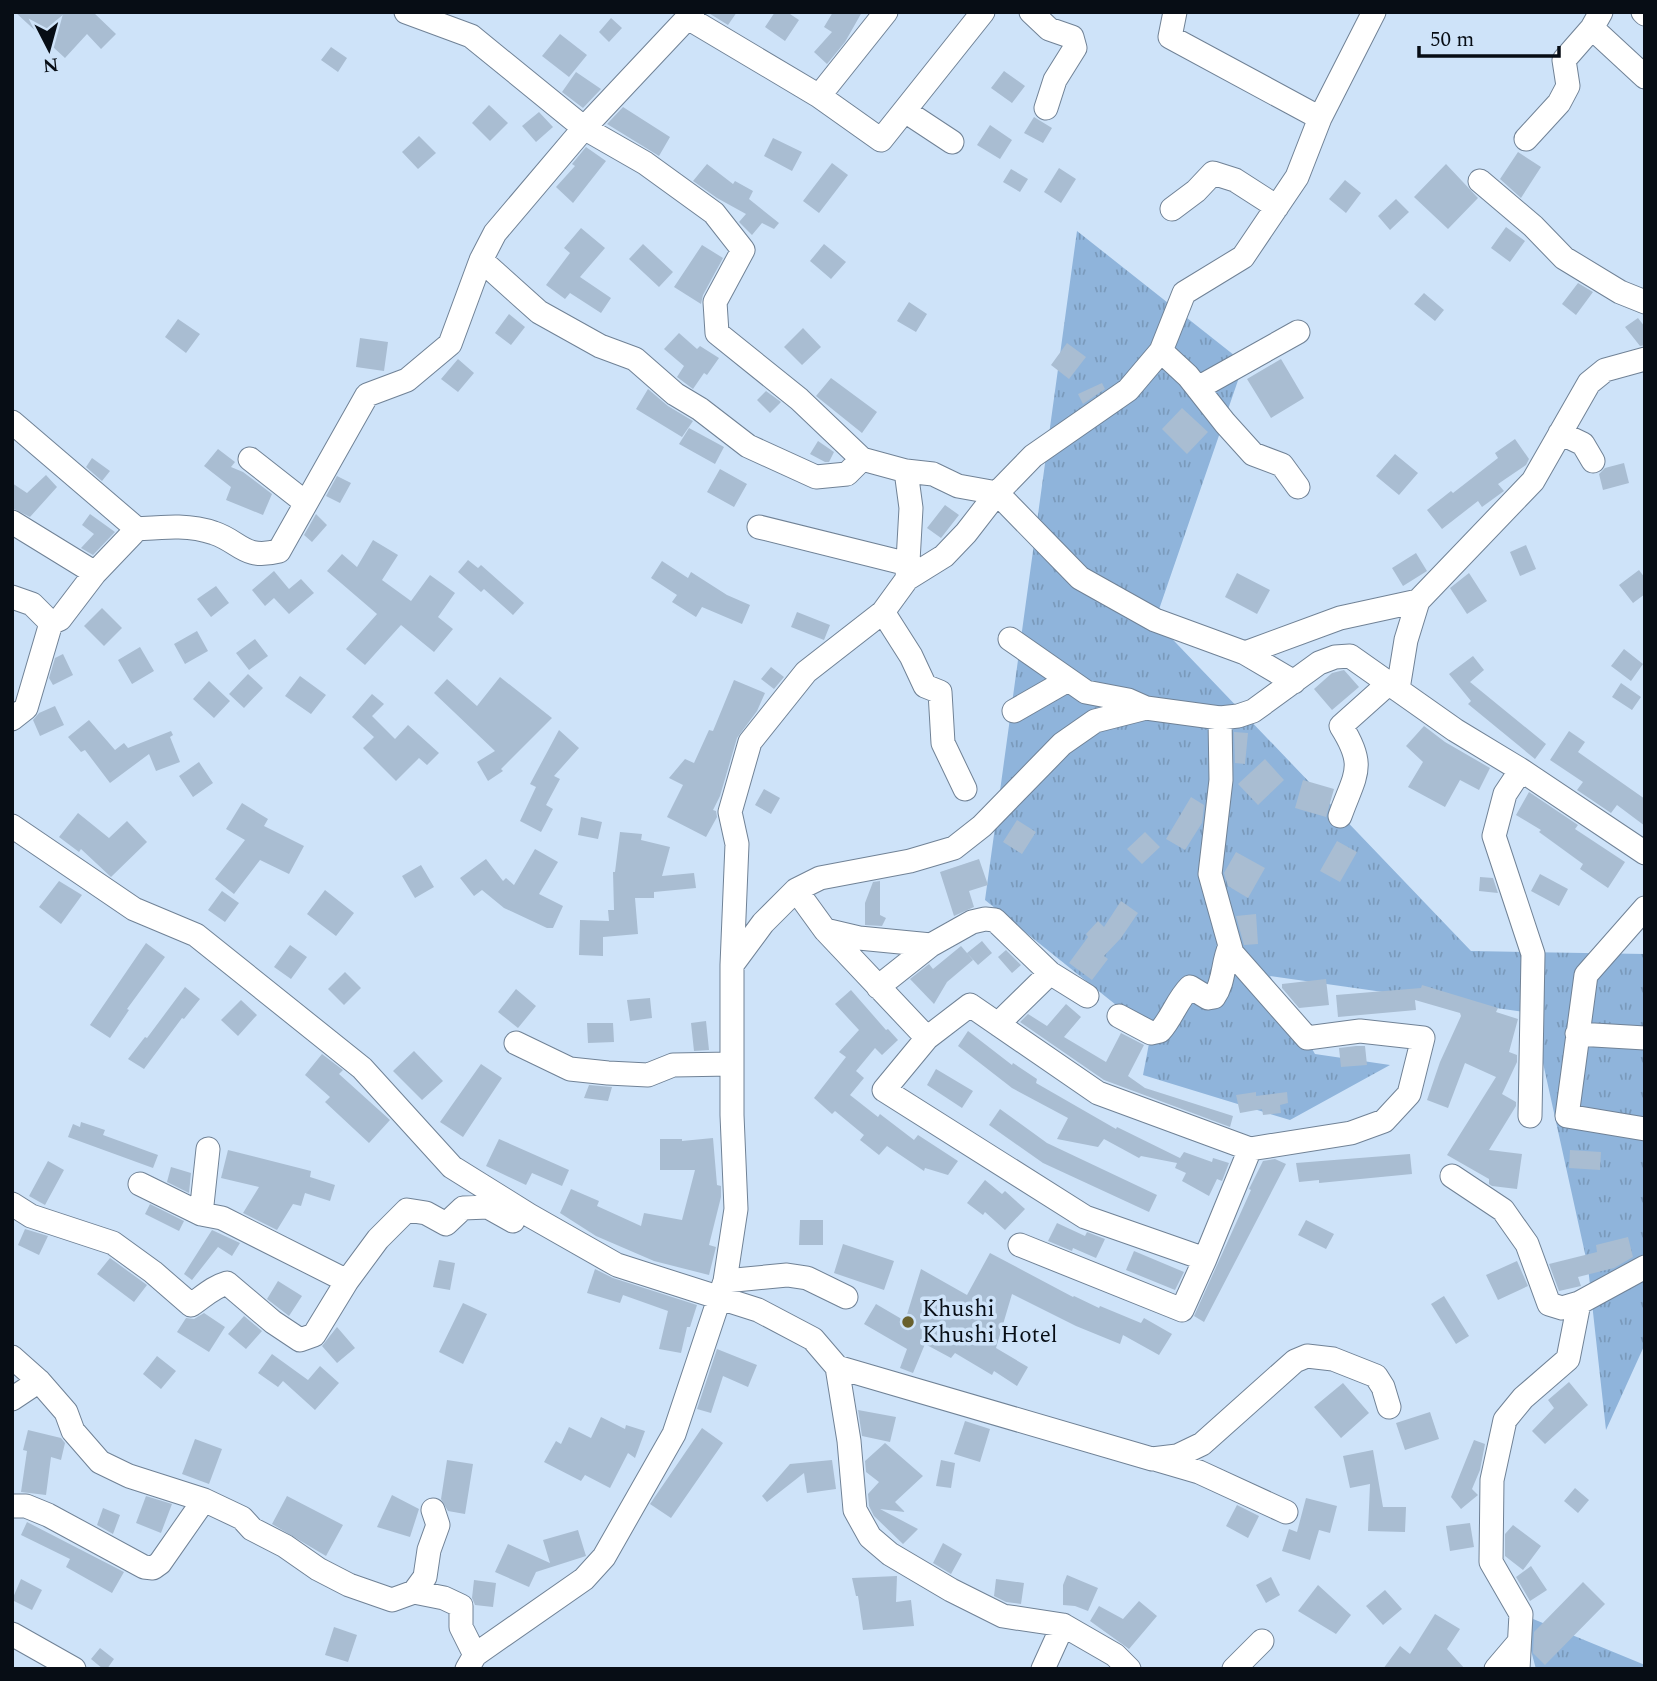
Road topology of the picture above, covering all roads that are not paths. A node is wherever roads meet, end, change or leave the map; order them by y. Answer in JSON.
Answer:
{"nodes":[{"id":1,"x":406,"y":12,"type":"edge"},
{"id":2,"x":886,"y":12,"type":"edge"},
{"id":3,"x":983,"y":12,"type":"edge"},
{"id":4,"x":1031,"y":12,"type":"edge"},
{"id":5,"x":1175,"y":12,"type":"edge"},
{"id":6,"x":1374,"y":12,"type":"edge"},
{"id":7,"x":690,"y":15,"type":"edge"},
{"id":8,"x":1597,"y":20,"type":"edge"},
{"id":9,"x":1645,"y":77,"type":"edge"},
{"id":10,"x":819,"y":96,"type":"junction"},
{"id":11,"x":1046,"y":108,"type":"dead end"},
{"id":12,"x":905,"y":111,"type":"junction"},
{"id":13,"x":1320,"y":118,"type":"junction"},
{"id":14,"x":584,"y":128,"type":"junction"},
{"id":15,"x":1526,"y":139,"type":"dead end"},
{"id":16,"x":952,"y":142,"type":"dead end"},
{"id":17,"x":1480,"y":181,"type":"dead end"},
{"id":18,"x":1277,"y":207,"type":"junction"},
{"id":19,"x":1172,"y":209,"type":"dead end"},
{"id":20,"x":481,"y":260,"type":"junction"},
{"id":21,"x":1645,"y":302,"type":"edge"},
{"id":22,"x":1298,"y":332,"type":"dead end"},
{"id":23,"x":1161,"y":351,"type":"junction"},
{"id":24,"x":1645,"y":359,"type":"edge"},
{"id":25,"x":1198,"y":388,"type":"junction"},
{"id":26,"x":12,"y":422,"type":"edge"},
{"id":27,"x":1560,"y":433,"type":"junction"},
{"id":28,"x":250,"y":459,"type":"dead end"},
{"id":29,"x":862,"y":460,"type":"junction"},
{"id":30,"x":1593,"y":461,"type":"dead end"},
{"id":31,"x":905,"y":471,"type":"junction"},
{"id":32,"x":1298,"y":487,"type":"dead end"},
{"id":33,"x":997,"y":493,"type":"junction"},
{"id":34,"x":306,"y":503,"type":"junction"},
{"id":35,"x":12,"y":522,"type":"edge"},
{"id":36,"x":759,"y":527,"type":"dead end"},
{"id":37,"x":137,"y":528,"type":"junction"},
{"id":38,"x":907,"y":571,"type":"junction"},
{"id":39,"x":95,"y":573,"type":"junction"},
{"id":40,"x":12,"y":597,"type":"edge"},
{"id":41,"x":1418,"y":601,"type":"junction"},
{"id":42,"x":883,"y":612,"type":"junction"},
{"id":43,"x":51,"y":623,"type":"junction"},
{"id":44,"x":1010,"y":639,"type":"dead end"},
{"id":45,"x":1245,"y":653,"type":"junction"},
{"id":46,"x":1068,"y":680,"type":"junction"},
{"id":47,"x":1294,"y":682,"type":"junction"},
{"id":48,"x":1393,"y":687,"type":"junction"},
{"id":49,"x":1146,"y":708,"type":"junction"},
{"id":50,"x":1014,"y":710,"type":"dead end"},
{"id":51,"x":1220,"y":718,"type":"junction"},
{"id":52,"x":12,"y":719,"type":"edge"},
{"id":53,"x":1521,"y":770,"type":"junction"},
{"id":54,"x":965,"y":789,"type":"dead end"},
{"id":55,"x":1340,"y":816,"type":"dead end"},
{"id":56,"x":12,"y":826,"type":"edge"},
{"id":57,"x":1645,"y":853,"type":"edge"},
{"id":58,"x":796,"y":890,"type":"junction"},
{"id":59,"x":1645,"y":908,"type":"edge"},
{"id":60,"x":825,"y":930,"type":"junction"},
{"id":61,"x":931,"y":945,"type":"junction"},
{"id":62,"x":1230,"y":946,"type":"junction"},
{"id":63,"x":733,"y":965,"type":"junction"},
{"id":64,"x":1050,"y":973,"type":"junction"},
{"id":65,"x":878,"y":987,"type":"junction"},
{"id":66,"x":1087,"y":996,"type":"dead end"},
{"id":67,"x":1119,"y":1016,"type":"dead end"},
{"id":68,"x":999,"y":1025,"type":"junction"},
{"id":69,"x":1577,"y":1034,"type":"junction"},
{"id":70,"x":926,"y":1038,"type":"junction"},
{"id":71,"x":1645,"y":1038,"type":"edge"},
{"id":72,"x":516,"y":1043,"type":"dead end"},
{"id":73,"x":731,"y":1064,"type":"junction"},
{"id":74,"x":1567,"y":1116,"type":"junction"},
{"id":75,"x":1645,"y":1129,"type":"edge"},
{"id":76,"x":208,"y":1149,"type":"dead end"},
{"id":77,"x":1250,"y":1149,"type":"junction"},
{"id":78,"x":1452,"y":1176,"type":"dead end"},
{"id":79,"x":140,"y":1184,"type":"dead end"},
{"id":80,"x":12,"y":1203,"type":"edge"},
{"id":81,"x":201,"y":1214,"type":"junction"},
{"id":82,"x":1020,"y":1245,"type":"dead end"},
{"id":83,"x":584,"y":1247,"type":"junction"},
{"id":84,"x":1205,"y":1259,"type":"junction"},
{"id":85,"x":1645,"y":1267,"type":"edge"},
{"id":86,"x":347,"y":1281,"type":"junction"},
{"id":87,"x":722,"y":1290,"type":"junction"},
{"id":88,"x":846,"y":1297,"type":"dead end"},
{"id":89,"x":1579,"y":1303,"type":"junction"},
{"id":90,"x":12,"y":1357,"type":"edge"},
{"id":91,"x":837,"y":1367,"type":"junction"},
{"id":92,"x":39,"y":1381,"type":"junction"},
{"id":93,"x":12,"y":1399,"type":"edge"},
{"id":94,"x":1389,"y":1407,"type":"dead end"},
{"id":95,"x":1152,"y":1459,"type":"junction"},
{"id":96,"x":204,"y":1500,"type":"junction"},
{"id":97,"x":12,"y":1506,"type":"edge"},
{"id":98,"x":433,"y":1510,"type":"dead end"},
{"id":99,"x":1286,"y":1512,"type":"dead end"},
{"id":100,"x":414,"y":1592,"type":"junction"},
{"id":101,"x":1063,"y":1625,"type":"junction"},
{"id":102,"x":12,"y":1634,"type":"edge"},
{"id":103,"x":1262,"y":1642,"type":"dead end"},
{"id":104,"x":1519,"y":1642,"type":"junction"},
{"id":105,"x":471,"y":1662,"type":"edge"},
{"id":106,"x":74,"y":1669,"type":"edge"},
{"id":107,"x":1043,"y":1669,"type":"edge"},
{"id":108,"x":1129,"y":1669,"type":"edge"},
{"id":109,"x":1234,"y":1669,"type":"edge"},
{"id":110,"x":1496,"y":1669,"type":"edge"},
{"id":111,"x":1518,"y":1669,"type":"edge"}],
"edges":[{"from":1,"to":14,"type":"street"},
{"from":2,"to":10,"type":"street"},
{"from":3,"to":12,"type":"street"},
{"from":4,"to":11,"type":"street"},
{"from":5,"to":13,"type":"street"},
{"from":6,"to":13,"type":"street"},
{"from":7,"to":10,"type":"street"},
{"from":7,"to":14,"type":"street"},
{"from":8,"to":9,"type":"street"},
{"from":8,"to":15,"type":"street"},
{"from":10,"to":12,"type":"street"},
{"from":12,"to":16,"type":"street"},
{"from":13,"to":18,"type":"street"},
{"from":14,"to":20,"type":"street"},
{"from":14,"to":29,"type":"street"},
{"from":17,"to":21,"type":"street"},
{"from":18,"to":19,"type":"street"},
{"from":18,"to":23,"type":"street"},
{"from":20,"to":29,"type":"street"},
{"from":20,"to":34,"type":"street"},
{"from":22,"to":25,"type":"street"},
{"from":23,"to":25,"type":"street"},
{"from":23,"to":33,"type":"street"},
{"from":24,"to":27,"type":"street"},
{"from":25,"to":32,"type":"street"},
{"from":26,"to":37,"type":"street"},
{"from":27,"to":30,"type":"street"},
{"from":27,"to":41,"type":"street"},
{"from":28,"to":34,"type":"street"},
{"from":29,"to":31,"type":"street"},
{"from":31,"to":33,"type":"street"},
{"from":31,"to":38,"type":"street"},
{"from":33,"to":38,"type":"street"},
{"from":33,"to":45,"type":"street"},
{"from":34,"to":37,"type":"street"},
{"from":35,"to":39,"type":"street"},
{"from":36,"to":38,"type":"street"},
{"from":37,"to":39,"type":"street"},
{"from":38,"to":42,"type":"street"},
{"from":39,"to":43,"type":"street"},
{"from":40,"to":43,"type":"street"},
{"from":41,"to":45,"type":"street"},
{"from":41,"to":48,"type":"street"},
{"from":42,"to":54,"type":"street"},
{"from":42,"to":63,"type":"street"},
{"from":43,"to":52,"type":"street"},
{"from":44,"to":46,"type":"street"},
{"from":45,"to":47,"type":"street"},
{"from":46,"to":49,"type":"street"},
{"from":46,"to":50,"type":"street"},
{"from":47,"to":48,"type":"street"},
{"from":47,"to":51,"type":"street"},
{"from":48,"to":53,"type":"street"},
{"from":48,"to":55,"type":"street"},
{"from":49,"to":51,"type":"street"},
{"from":49,"to":58,"type":"street"},
{"from":51,"to":62,"type":"street"},
{"from":53,"to":57,"type":"street"},
{"from":53,"to":74,"type":"street"},
{"from":56,"to":83,"type":"street"},
{"from":58,"to":60,"type":"street"},
{"from":58,"to":63,"type":"street"},
{"from":59,"to":69,"type":"street"},
{"from":60,"to":61,"type":"street"},
{"from":60,"to":65,"type":"street"},
{"from":61,"to":64,"type":"street"},
{"from":61,"to":65,"type":"street"},
{"from":62,"to":67,"type":"street"},
{"from":62,"to":77,"type":"street"},
{"from":63,"to":73,"type":"street"},
{"from":64,"to":66,"type":"street"},
{"from":64,"to":68,"type":"street"},
{"from":65,"to":70,"type":"street"},
{"from":68,"to":70,"type":"street"},
{"from":68,"to":77,"type":"street"},
{"from":69,"to":71,"type":"street"},
{"from":69,"to":74,"type":"street"},
{"from":70,"to":84,"type":"street"},
{"from":72,"to":73,"type":"street"},
{"from":73,"to":87,"type":"street"},
{"from":74,"to":75,"type":"street"},
{"from":76,"to":81,"type":"street"},
{"from":77,"to":84,"type":"street"},
{"from":78,"to":89,"type":"street"},
{"from":79,"to":81,"type":"street"},
{"from":80,"to":86,"type":"street"},
{"from":81,"to":86,"type":"street"},
{"from":82,"to":84,"type":"street"},
{"from":83,"to":86,"type":"street"},
{"from":83,"to":87,"type":"street"},
{"from":85,"to":89,"type":"street"},
{"from":87,"to":88,"type":"street"},
{"from":87,"to":91,"type":"street"},
{"from":87,"to":105,"type":"street"},
{"from":89,"to":104,"type":"street"},
{"from":90,"to":92,"type":"street"},
{"from":91,"to":95,"type":"street"},
{"from":91,"to":101,"type":"street"},
{"from":92,"to":93,"type":"street"},
{"from":92,"to":96,"type":"street"},
{"from":94,"to":95,"type":"street"},
{"from":95,"to":99,"type":"street"},
{"from":96,"to":97,"type":"street"},
{"from":96,"to":100,"type":"street"},
{"from":98,"to":100,"type":"street"},
{"from":100,"to":105,"type":"street"},
{"from":101,"to":107,"type":"street"},
{"from":101,"to":108,"type":"street"},
{"from":102,"to":106,"type":"street"},
{"from":103,"to":109,"type":"street"},
{"from":104,"to":110,"type":"street"},
{"from":104,"to":111,"type":"street"}]}
